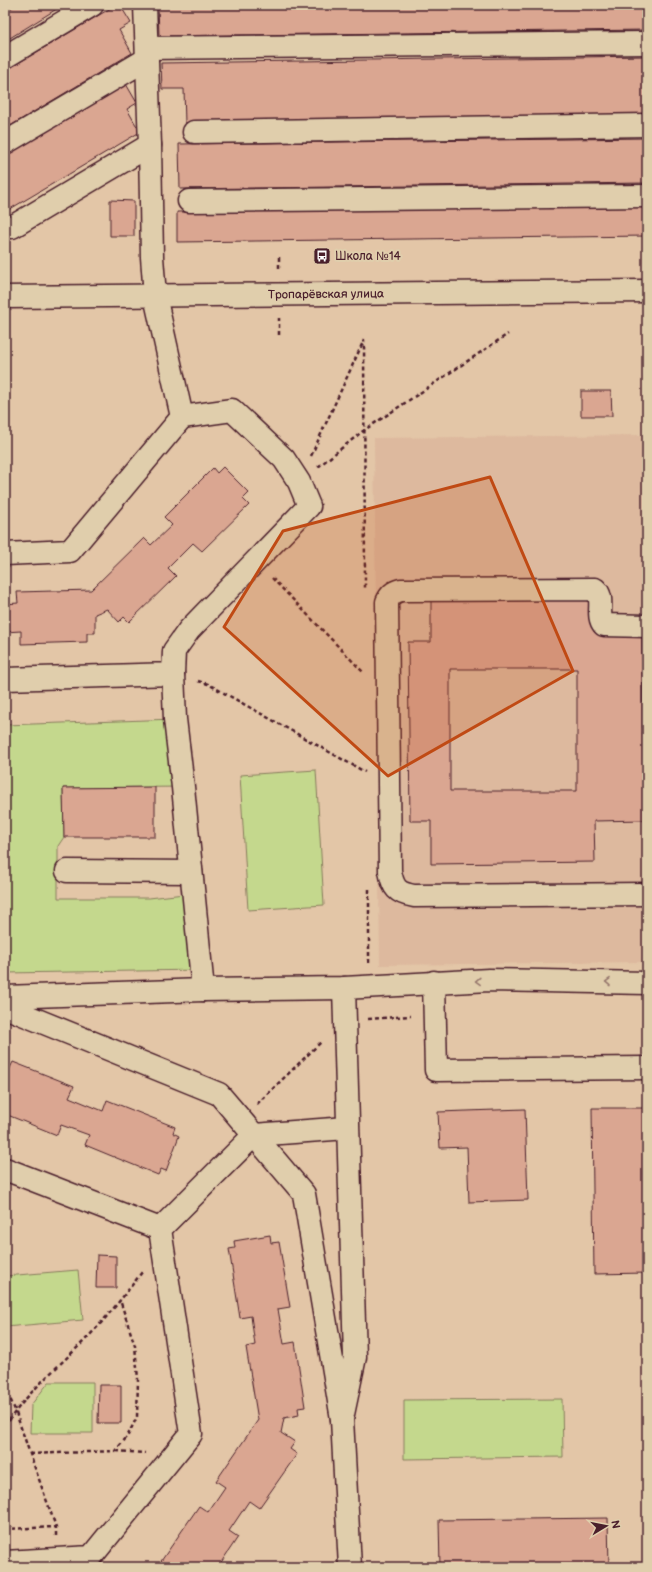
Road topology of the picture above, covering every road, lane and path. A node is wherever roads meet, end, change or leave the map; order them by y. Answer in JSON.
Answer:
{"nodes":[{"id":1,"x":92,"y":5,"type":"edge"},
{"id":2,"x":144,"y":5,"type":"edge"},
{"id":3,"x":647,"y":43,"type":"edge"},
{"id":4,"x":147,"y":53,"type":"junction"},
{"id":5,"x":5,"y":57,"type":"edge"},
{"id":6,"x":647,"y":126,"type":"edge"},
{"id":7,"x":194,"y":132,"type":"dead end"},
{"id":8,"x":5,"y":143,"type":"edge"},
{"id":9,"x":150,"y":145,"type":"junction"},
{"id":10,"x":647,"y":196,"type":"edge"},
{"id":11,"x":189,"y":201,"type":"dead end"},
{"id":12,"x":5,"y":227,"type":"edge"},
{"id":13,"x":647,"y":291,"type":"edge"},
{"id":14,"x":155,"y":296,"type":"junction"},
{"id":15,"x":5,"y":297,"type":"edge"},
{"id":16,"x":508,"y":334,"type":"dead end"},
{"id":17,"x":182,"y":417,"type":"junction"},
{"id":18,"x":363,"y":431,"type":"junction"},
{"id":19,"x":299,"y":482,"type":"junction"},
{"id":20,"x":5,"y":554,"type":"edge"},
{"id":21,"x":256,"y":561,"type":"junction"},
{"id":22,"x":365,"y":597,"type":"dead end"},
{"id":23,"x":647,"y":626,"type":"edge"},
{"id":24,"x":366,"y":668,"type":"dead end"},
{"id":25,"x":173,"y":674,"type":"junction"},
{"id":26,"x":5,"y":679,"type":"edge"},
{"id":27,"x":367,"y":766,"type":"dead end"},
{"id":28,"x":68,"y":872,"type":"dead end"},
{"id":29,"x":191,"y":872,"type":"junction"},
{"id":30,"x":369,"y":884,"type":"dead end"},
{"id":31,"x":647,"y":894,"type":"edge"},
{"id":32,"x":434,"y":982,"type":"junction"},
{"id":33,"x":647,"y":983,"type":"edge"},
{"id":34,"x":348,"y":988,"type":"junction"},
{"id":35,"x":203,"y":990,"type":"junction"},
{"id":36,"x":5,"y":997,"type":"edge"},
{"id":37,"x":5,"y":1007,"type":"edge"},
{"id":38,"x":344,"y":1020,"type":"junction"},
{"id":39,"x":647,"y":1068,"type":"edge"},
{"id":40,"x":247,"y":1127,"type":"junction"},
{"id":41,"x":347,"y":1128,"type":"junction"},
{"id":42,"x":5,"y":1169,"type":"edge"},
{"id":43,"x":161,"y":1238,"type":"junction"},
{"id":44,"x":120,"y":1300,"type":"junction"},
{"id":45,"x":5,"y":1387,"type":"edge"},
{"id":46,"x":15,"y":1410,"type":"junction"},
{"id":47,"x":342,"y":1419,"type":"junction"},
{"id":48,"x":5,"y":1427,"type":"edge"},
{"id":49,"x":30,"y":1454,"type":"junction"},
{"id":50,"x":56,"y":1527,"type":"junction"},
{"id":51,"x":5,"y":1529,"type":"edge"},
{"id":52,"x":58,"y":1559,"type":"junction"},
{"id":53,"x":5,"y":1562,"type":"edge"},
{"id":54,"x":93,"y":1562,"type":"edge"},
{"id":55,"x":350,"y":1567,"type":"edge"}],
"edges":[{"from":1,"to":5,"type":"street"},
{"from":2,"to":4,"type":"street"},
{"from":3,"to":4,"type":"street"},
{"from":4,"to":8,"type":"street"},
{"from":4,"to":9,"type":"street"},
{"from":6,"to":7,"type":"street"},
{"from":9,"to":12,"type":"street"},
{"from":9,"to":14,"type":"street"},
{"from":10,"to":11,"type":"street"},
{"from":13,"to":14,"type":"street","name":"Тропарёвская улица"},
{"from":14,"to":15,"type":"street","name":"Тропарёвская улица"},
{"from":14,"to":17,"type":"street"},
{"from":16,"to":18,"type":"path"},
{"from":17,"to":19,"type":"street"},
{"from":17,"to":20,"type":"street"},
{"from":18,"to":19,"type":"path"},
{"from":18,"to":19,"type":"path"},
{"from":18,"to":22,"type":"path"},
{"from":19,"to":21,"type":"street"},
{"from":21,"to":24,"type":"path"},
{"from":21,"to":25,"type":"street"},
{"from":23,"to":31,"type":"street"},
{"from":25,"to":26,"type":"street"},
{"from":25,"to":27,"type":"path"},
{"from":25,"to":29,"type":"street"},
{"from":28,"to":29,"type":"street"},
{"from":29,"to":35,"type":"street"},
{"from":30,"to":34,"type":"path"},
{"from":33,"to":32,"type":"street","one_way":true},
{"from":32,"to":34,"type":"street"},
{"from":32,"to":39,"type":"street"},
{"from":34,"to":35,"type":"street"},
{"from":34,"to":38,"type":"street"},
{"from":35,"to":36,"type":"street"},
{"from":37,"to":40,"type":"street"},
{"from":38,"to":40,"type":"path"},
{"from":38,"to":41,"type":"street"},
{"from":40,"to":41,"type":"street"},
{"from":40,"to":43,"type":"street"},
{"from":40,"to":47,"type":"street"},
{"from":41,"to":47,"type":"street"},
{"from":42,"to":43,"type":"street"},
{"from":43,"to":44,"type":"path"},
{"from":43,"to":54,"type":"street"},
{"from":44,"to":46,"type":"path"},
{"from":44,"to":49,"type":"path"},
{"from":45,"to":46,"type":"path"},
{"from":46,"to":48,"type":"path"},
{"from":46,"to":49,"type":"path"},
{"from":47,"to":55,"type":"street"},
{"from":49,"to":50,"type":"path"},
{"from":50,"to":51,"type":"path"},
{"from":50,"to":52,"type":"path"},
{"from":52,"to":53,"type":"street"},
{"from":52,"to":54,"type":"street"}]}
